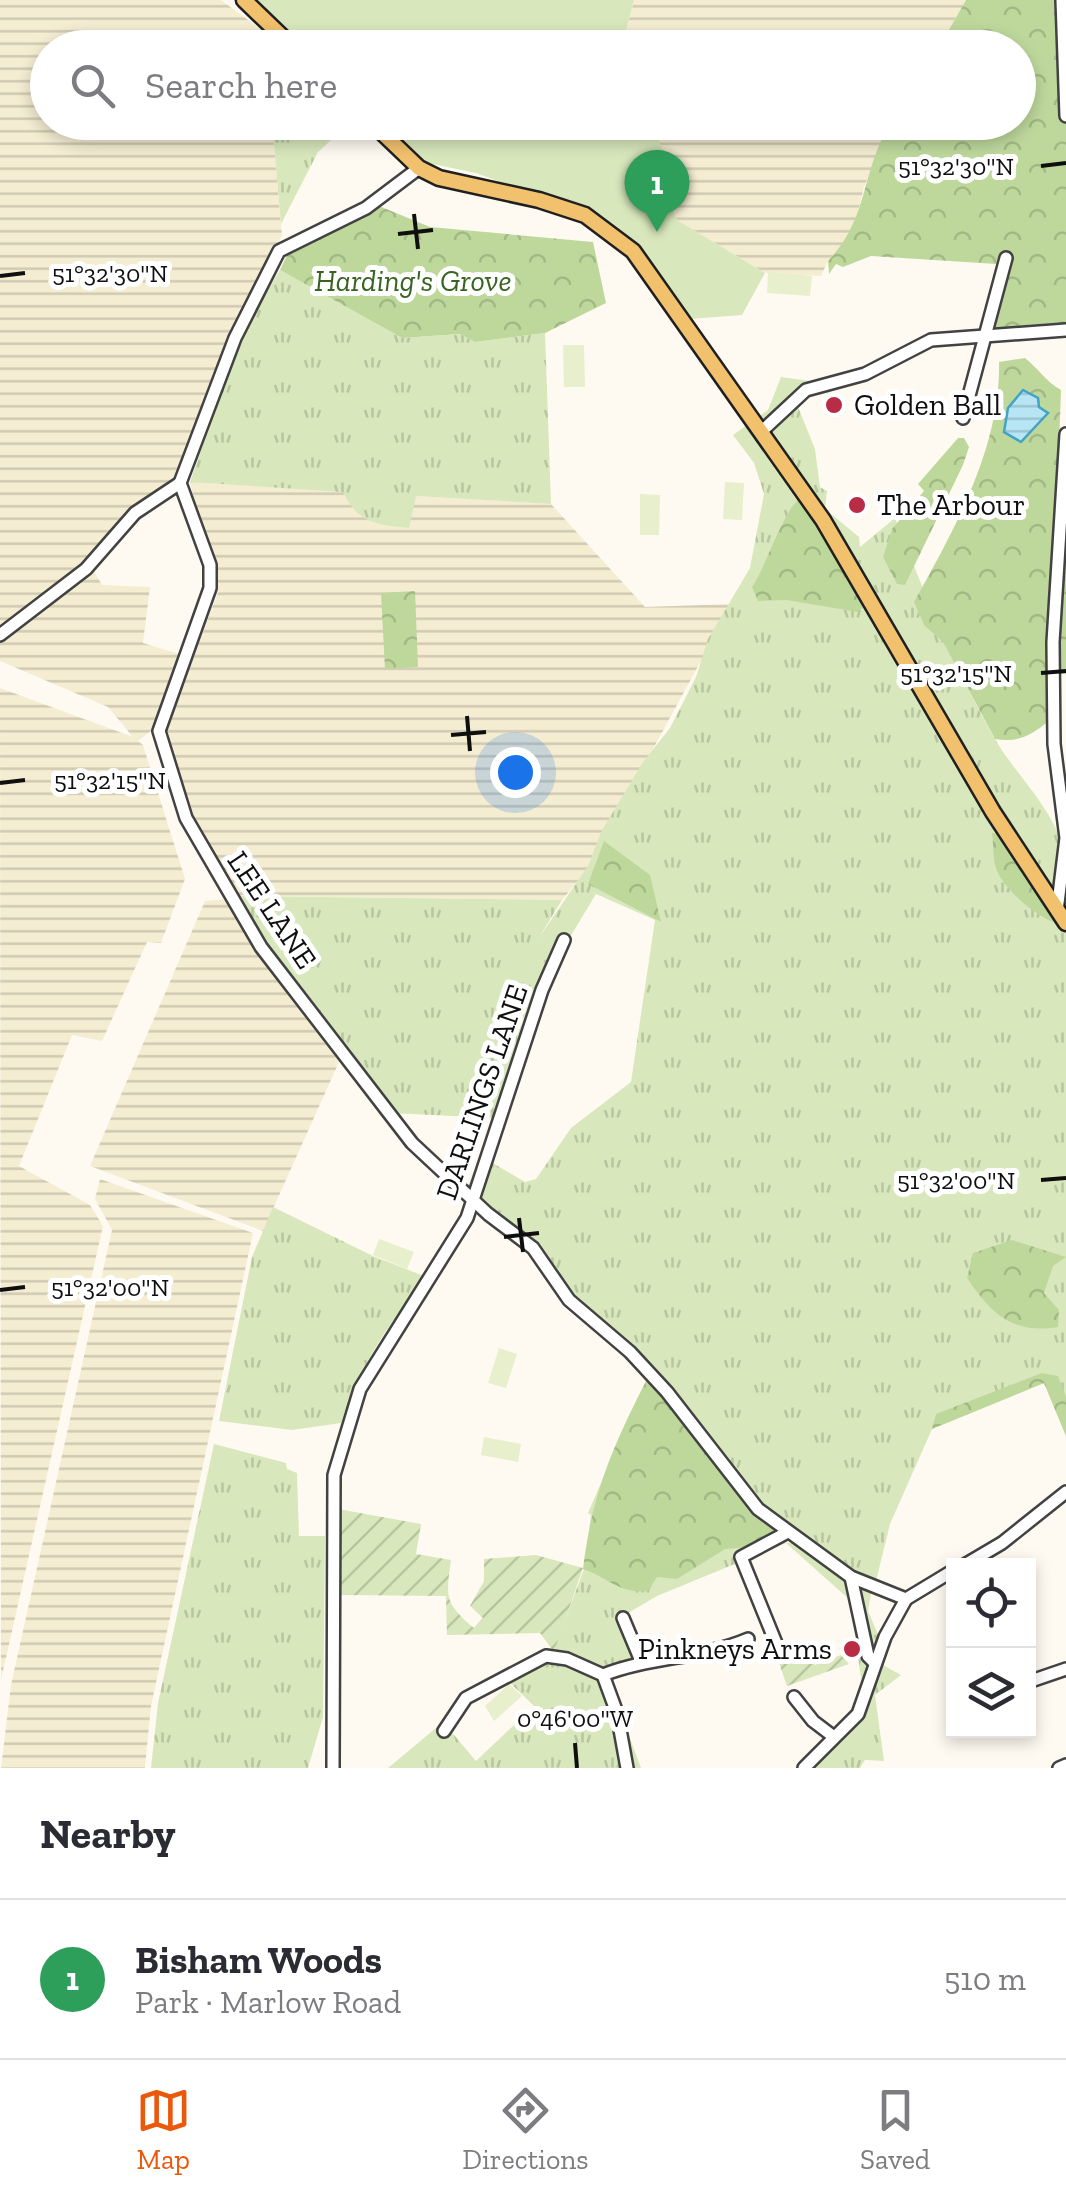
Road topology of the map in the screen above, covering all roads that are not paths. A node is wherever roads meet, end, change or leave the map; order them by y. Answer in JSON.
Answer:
{"nodes":[{"id":1,"x":244,"y":0,"type":"edge"},
{"id":2,"x":1062,"y":0,"type":"edge"},
{"id":3,"x":275,"y":30,"type":"edge"},
{"id":4,"x":1066,"y":116,"type":"edge"},
{"id":5,"x":390,"y":140,"type":"edge"},
{"id":6,"x":419,"y":168,"type":"junction"},
{"id":7,"x":1006,"y":258,"type":"dead end"},
{"id":8,"x":1066,"y":330,"type":"edge"},
{"id":9,"x":983,"y":333,"type":"junction"},
{"id":10,"x":963,"y":418,"type":"dead end"},
{"id":11,"x":762,"y":431,"type":"junction"},
{"id":12,"x":1066,"y":434,"type":"edge"},
{"id":13,"x":180,"y":484,"type":"junction"},
{"id":14,"x":0,"y":636,"type":"edge"},
{"id":15,"x":1062,"y":917,"type":"edge"},
{"id":16,"x":564,"y":940,"type":"dead end"},
{"id":17,"x":474,"y":1198,"type":"junction"},
{"id":18,"x":488,"y":1214,"type":"junction"},
{"id":19,"x":467,"y":1218,"type":"junction"},
{"id":20,"x":1066,"y":1492,"type":"edge"},
{"id":21,"x":786,"y":1532,"type":"junction"},
{"id":22,"x":977,"y":1558,"type":"edge"},
{"id":23,"x":946,"y":1575,"type":"edge"},
{"id":24,"x":851,"y":1577,"type":"junction"},
{"id":25,"x":906,"y":1600,"type":"junction"},
{"id":26,"x":623,"y":1618,"type":"dead end"},
{"id":27,"x":885,"y":1637,"type":"junction"},
{"id":28,"x":748,"y":1639,"type":"dead end"},
{"id":29,"x":864,"y":1641,"type":"junction"},
{"id":30,"x":780,"y":1652,"type":"dead end"},
{"id":31,"x":640,"y":1661,"type":"junction"},
{"id":32,"x":876,"y":1664,"type":"junction"},
{"id":33,"x":1066,"y":1668,"type":"edge"},
{"id":34,"x":603,"y":1675,"type":"junction"},
{"id":35,"x":1036,"y":1679,"type":"edge"},
{"id":36,"x":794,"y":1697,"type":"dead end"},
{"id":37,"x":444,"y":1731,"type":"dead end"},
{"id":38,"x":834,"y":1737,"type":"junction"},
{"id":39,"x":333,"y":1768,"type":"edge"},
{"id":40,"x":627,"y":1768,"type":"edge"},
{"id":41,"x":804,"y":1768,"type":"edge"}],
"edges":[{"from":1,"to":3,"type":"main road"},
{"from":2,"to":4,"type":"street"},
{"from":5,"to":6,"type":"main road"},
{"from":6,"to":11,"type":"main road"},
{"from":6,"to":13,"type":"street"},
{"from":7,"to":9,"type":"street"},
{"from":8,"to":9,"type":"street"},
{"from":9,"to":10,"type":"street"},
{"from":9,"to":11,"type":"street"},
{"from":11,"to":15,"type":"main road"},
{"from":12,"to":15,"type":"street"},
{"from":13,"to":14,"type":"street"},
{"from":13,"to":17,"type":"street","name":"LEE LANE"},
{"from":16,"to":17,"type":"street","name":"DARLINGS LANE"},
{"from":17,"to":18,"type":"street","name":"LEE LANE"},
{"from":17,"to":19,"type":"street","name":"DARLINGS LANE"},
{"from":18,"to":19,"type":"street"},
{"from":18,"to":21,"type":"street","name":"LEE LANE"},
{"from":19,"to":39,"type":"street","name":"DARLINGS LANE"},
{"from":20,"to":22,"type":"street"},
{"from":21,"to":24,"type":"street","name":"LEE LANE"},
{"from":21,"to":30,"type":"street"},
{"from":23,"to":25,"type":"street"},
{"from":24,"to":25,"type":"street","name":"LEE LANE"},
{"from":24,"to":29,"type":"street"},
{"from":25,"to":27,"type":"street"},
{"from":26,"to":31,"type":"street"},
{"from":27,"to":29,"type":"street"},
{"from":27,"to":32,"type":"street"},
{"from":28,"to":31,"type":"street"},
{"from":29,"to":32,"type":"street"},
{"from":31,"to":34,"type":"street"},
{"from":32,"to":38,"type":"street"},
{"from":33,"to":35,"type":"street"},
{"from":34,"to":37,"type":"street"},
{"from":34,"to":40,"type":"street"},
{"from":36,"to":38,"type":"street"},
{"from":38,"to":41,"type":"street"}]}
